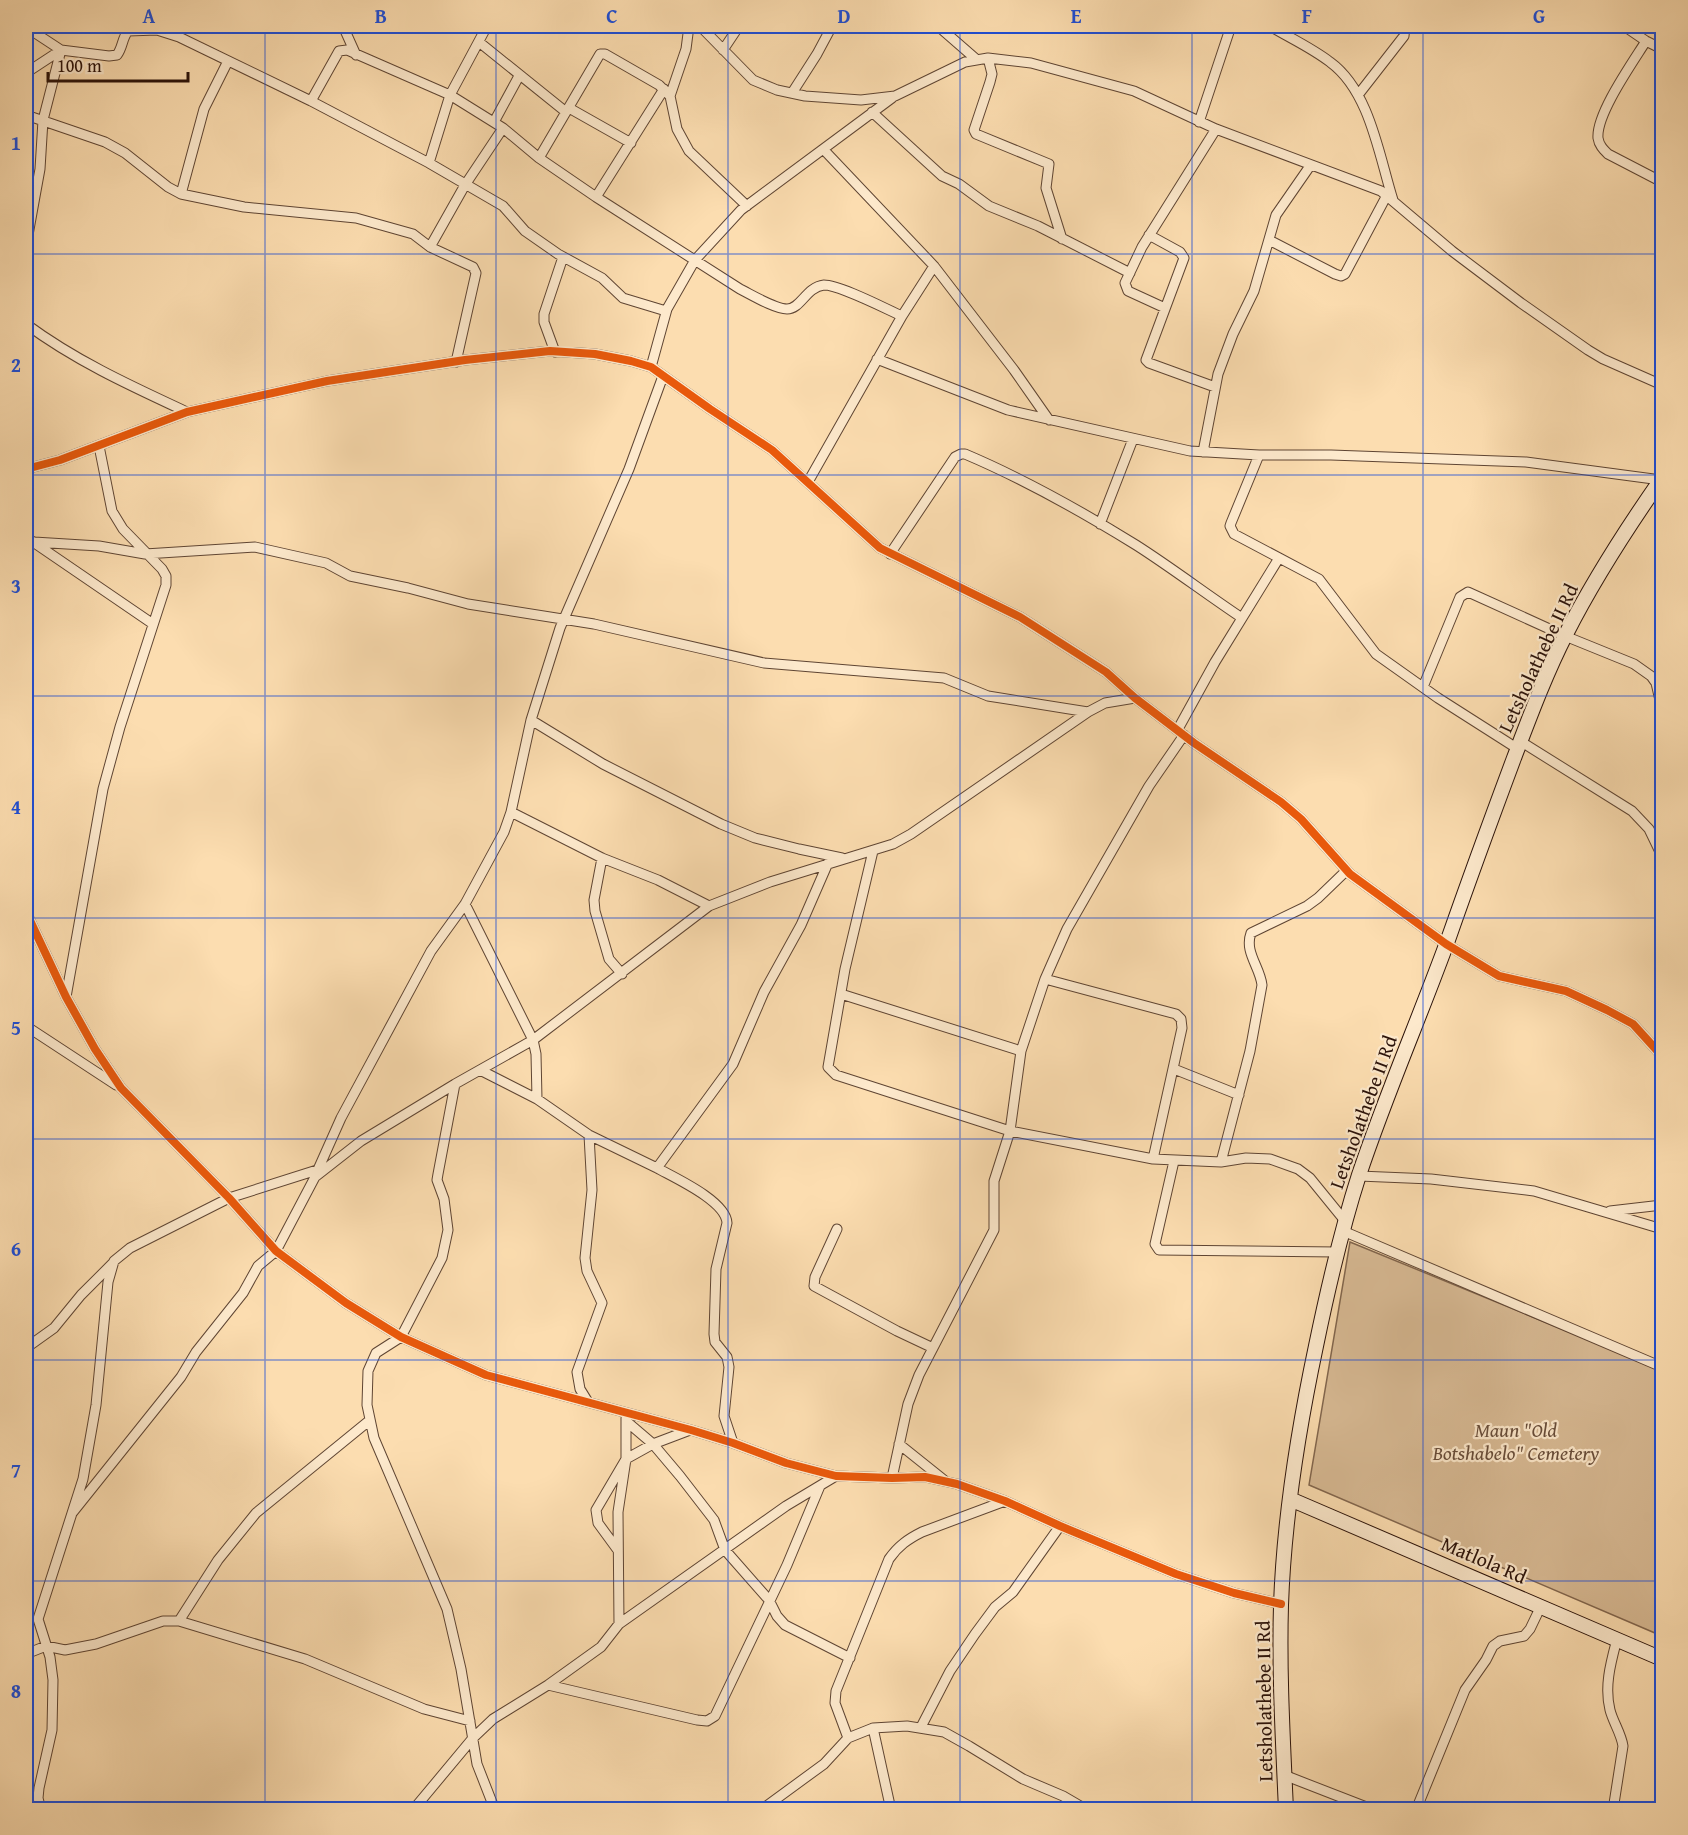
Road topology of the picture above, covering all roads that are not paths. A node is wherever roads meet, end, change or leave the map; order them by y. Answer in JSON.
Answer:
{"nodes":[{"id":1,"x":343,"y":26,"type":"edge"},
{"id":2,"x":487,"y":26,"type":"edge"},
{"id":3,"x":689,"y":26,"type":"edge"},
{"id":4,"x":700,"y":26,"type":"edge"},
{"id":5,"x":739,"y":26,"type":"edge"},
{"id":6,"x":832,"y":26,"type":"edge"},
{"id":7,"x":938,"y":26,"type":"edge"},
{"id":8,"x":1230,"y":26,"type":"edge"},
{"id":9,"x":1270,"y":26,"type":"edge"},
{"id":10,"x":1405,"y":26,"type":"edge"},
{"id":11,"x":1624,"y":26,"type":"edge"},
{"id":12,"x":26,"y":27,"type":"edge"},
{"id":13,"x":1646,"y":41,"type":"junction"},
{"id":14,"x":479,"y":42,"type":"junction"},
{"id":15,"x":1662,"y":49,"type":"edge"},
{"id":16,"x":61,"y":50,"type":"junction"},
{"id":17,"x":723,"y":50,"type":"junction"},
{"id":18,"x":356,"y":55,"type":"junction"},
{"id":19,"x":988,"y":58,"type":"junction"},
{"id":20,"x":977,"y":60,"type":"junction"},
{"id":21,"x":228,"y":61,"type":"junction"},
{"id":22,"x":26,"y":73,"type":"edge"},
{"id":23,"x":519,"y":76,"type":"junction"},
{"id":24,"x":667,"y":93,"type":"junction"},
{"id":25,"x":792,"y":93,"type":"junction"},
{"id":26,"x":450,"y":95,"type":"junction"},
{"id":27,"x":1358,"y":95,"type":"junction"},
{"id":28,"x":895,"y":96,"type":"junction"},
{"id":29,"x":311,"y":101,"type":"junction"},
{"id":30,"x":568,"y":110,"type":"junction"},
{"id":31,"x":872,"y":112,"type":"junction"},
{"id":32,"x":26,"y":115,"type":"edge"},
{"id":33,"x":43,"y":120,"type":"junction"},
{"id":34,"x":494,"y":122,"type":"junction"},
{"id":35,"x":1198,"y":122,"type":"junction"},
{"id":36,"x":503,"y":128,"type":"junction"},
{"id":37,"x":1216,"y":129,"type":"junction"},
{"id":38,"x":631,"y":143,"type":"junction"},
{"id":39,"x":824,"y":150,"type":"junction"},
{"id":40,"x":539,"y":158,"type":"junction"},
{"id":41,"x":429,"y":163,"type":"junction"},
{"id":42,"x":1310,"y":166,"type":"junction"},
{"id":43,"x":1662,"y":182,"type":"edge"},
{"id":44,"x":465,"y":185,"type":"junction"},
{"id":45,"x":181,"y":194,"type":"junction"},
{"id":46,"x":596,"y":197,"type":"junction"},
{"id":47,"x":1390,"y":198,"type":"junction"},
{"id":48,"x":747,"y":206,"type":"junction"},
{"id":49,"x":1149,"y":235,"type":"junction"},
{"id":50,"x":1062,"y":238,"type":"junction"},
{"id":51,"x":1269,"y":240,"type":"junction"},
{"id":52,"x":26,"y":246,"type":"edge"},
{"id":53,"x":430,"y":247,"type":"junction"},
{"id":54,"x":563,"y":257,"type":"junction"},
{"id":55,"x":695,"y":260,"type":"junction"},
{"id":56,"x":934,"y":266,"type":"junction"},
{"id":57,"x":1130,"y":273,"type":"junction"},
{"id":58,"x":1165,"y":308,"type":"junction"},
{"id":59,"x":666,"y":311,"type":"junction"},
{"id":60,"x":902,"y":316,"type":"junction"},
{"id":61,"x":26,"y":324,"type":"edge"},
{"id":62,"x":555,"y":352,"type":"junction"},
{"id":63,"x":877,"y":359,"type":"junction"},
{"id":64,"x":456,"y":362,"type":"junction"},
{"id":65,"x":651,"y":367,"type":"junction"},
{"id":66,"x":663,"y":376,"type":"junction"},
{"id":67,"x":1662,"y":385,"type":"edge"},
{"id":68,"x":1215,"y":387,"type":"junction"},
{"id":69,"x":187,"y":412,"type":"junction"},
{"id":70,"x":1049,"y":420,"type":"junction"},
{"id":71,"x":1132,"y":439,"type":"junction"},
{"id":72,"x":99,"y":446,"type":"junction"},
{"id":73,"x":1203,"y":452,"type":"junction"},
{"id":74,"x":1259,"y":455,"type":"junction"},
{"id":75,"x":26,"y":470,"type":"edge"},
{"id":76,"x":1662,"y":479,"type":"edge"},
{"id":77,"x":808,"y":482,"type":"junction"},
{"id":78,"x":1100,"y":524,"type":"junction"},
{"id":79,"x":30,"y":540,"type":"edge"},
{"id":80,"x":145,"y":554,"type":"junction"},
{"id":81,"x":890,"y":554,"type":"junction"},
{"id":82,"x":1279,"y":558,"type":"junction"},
{"id":83,"x":1242,"y":618,"type":"junction"},
{"id":84,"x":563,"y":619,"type":"junction"},
{"id":85,"x":153,"y":624,"type":"junction"},
{"id":86,"x":1565,"y":636,"type":"junction"},
{"id":87,"x":1423,"y":687,"type":"junction"},
{"id":88,"x":1135,"y":698,"type":"junction"},
{"id":89,"x":1662,"y":709,"type":"edge"},
{"id":90,"x":1088,"y":712,"type":"junction"},
{"id":91,"x":531,"y":720,"type":"junction"},
{"id":92,"x":1181,"y":732,"type":"junction"},
{"id":93,"x":1519,"y":745,"type":"junction"},
{"id":94,"x":511,"y":812,"type":"junction"},
{"id":95,"x":873,"y":851,"type":"junction"},
{"id":96,"x":1662,"y":856,"type":"edge"},
{"id":97,"x":602,"y":858,"type":"junction"},
{"id":98,"x":844,"y":858,"type":"junction"},
{"id":99,"x":828,"y":863,"type":"junction"},
{"id":100,"x":1346,"y":871,"type":"junction"},
{"id":101,"x":465,"y":904,"type":"junction"},
{"id":102,"x":709,"y":906,"type":"junction"},
{"id":103,"x":26,"y":912,"type":"edge"},
{"id":104,"x":1446,"y":944,"type":"junction"},
{"id":105,"x":622,"y":974,"type":"junction"},
{"id":106,"x":1045,"y":978,"type":"junction"},
{"id":107,"x":841,"y":994,"type":"junction"},
{"id":108,"x":66,"y":997,"type":"junction"},
{"id":109,"x":26,"y":1026,"type":"edge"},
{"id":110,"x":533,"y":1040,"type":"junction"},
{"id":111,"x":1021,"y":1051,"type":"junction"},
{"id":112,"x":1662,"y":1056,"type":"edge"},
{"id":113,"x":1174,"y":1069,"type":"junction"},
{"id":114,"x":480,"y":1070,"type":"junction"},
{"id":115,"x":455,"y":1084,"type":"junction"},
{"id":116,"x":121,"y":1088,"type":"junction"},
{"id":117,"x":1239,"y":1095,"type":"junction"},
{"id":118,"x":537,"y":1099,"type":"junction"},
{"id":119,"x":1010,"y":1131,"type":"junction"},
{"id":120,"x":589,"y":1135,"type":"junction"},
{"id":121,"x":1154,"y":1159,"type":"junction"},
{"id":122,"x":1174,"y":1161,"type":"junction"},
{"id":123,"x":1221,"y":1162,"type":"junction"},
{"id":124,"x":657,"y":1168,"type":"junction"},
{"id":125,"x":316,"y":1173,"type":"junction"},
{"id":126,"x":1359,"y":1176,"type":"junction"},
{"id":127,"x":229,"y":1198,"type":"junction"},
{"id":128,"x":1662,"y":1205,"type":"edge"},
{"id":129,"x":1605,"y":1212,"type":"junction"},
{"id":130,"x":1344,"y":1226,"type":"junction"},
{"id":131,"x":837,"y":1228,"type":"dead end"},
{"id":132,"x":1662,"y":1229,"type":"edge"},
{"id":133,"x":276,"y":1251,"type":"junction"},
{"id":134,"x":1337,"y":1252,"type":"junction"},
{"id":135,"x":114,"y":1261,"type":"junction"},
{"id":136,"x":400,"y":1336,"type":"junction"},
{"id":137,"x":26,"y":1348,"type":"edge"},
{"id":138,"x":933,"y":1348,"type":"junction"},
{"id":139,"x":1662,"y":1367,"type":"edge"},
{"id":140,"x":588,"y":1402,"type":"junction"},
{"id":141,"x":626,"y":1417,"type":"junction"},
{"id":142,"x":370,"y":1420,"type":"junction"},
{"id":143,"x":691,"y":1430,"type":"junction"},
{"id":144,"x":733,"y":1443,"type":"junction"},
{"id":145,"x":653,"y":1444,"type":"junction"},
{"id":146,"x":899,"y":1444,"type":"junction"},
{"id":147,"x":626,"y":1459,"type":"junction"},
{"id":148,"x":836,"y":1476,"type":"junction"},
{"id":149,"x":892,"y":1478,"type":"junction"},
{"id":150,"x":945,"y":1481,"type":"junction"},
{"id":151,"x":820,"y":1486,"type":"junction"},
{"id":152,"x":1290,"y":1499,"type":"junction"},
{"id":153,"x":1005,"y":1501,"type":"junction"},
{"id":154,"x":73,"y":1512,"type":"junction"},
{"id":155,"x":1060,"y":1526,"type":"junction"},
{"id":156,"x":617,"y":1549,"type":"junction"},
{"id":157,"x":725,"y":1550,"type":"junction"},
{"id":158,"x":769,"y":1600,"type":"junction"},
{"id":159,"x":1281,"y":1604,"type":"junction"},
{"id":160,"x":1541,"y":1606,"type":"junction"},
{"id":161,"x":179,"y":1621,"type":"junction"},
{"id":162,"x":619,"y":1624,"type":"junction"},
{"id":163,"x":1617,"y":1639,"type":"junction"},
{"id":164,"x":46,"y":1646,"type":"junction"},
{"id":165,"x":26,"y":1654,"type":"edge"},
{"id":166,"x":850,"y":1658,"type":"junction"},
{"id":167,"x":1662,"y":1659,"type":"edge"},
{"id":168,"x":548,"y":1685,"type":"junction"},
{"id":169,"x":470,"y":1721,"type":"junction"},
{"id":170,"x":921,"y":1727,"type":"junction"},
{"id":171,"x":873,"y":1728,"type":"junction"},
{"id":172,"x":473,"y":1738,"type":"junction"},
{"id":173,"x":848,"y":1738,"type":"junction"},
{"id":174,"x":1284,"y":1775,"type":"junction"},
{"id":175,"x":41,"y":1809,"type":"edge"},
{"id":176,"x":413,"y":1809,"type":"edge"},
{"id":177,"x":495,"y":1809,"type":"edge"},
{"id":178,"x":761,"y":1809,"type":"edge"},
{"id":179,"x":891,"y":1809,"type":"edge"},
{"id":180,"x":1087,"y":1809,"type":"edge"},
{"id":181,"x":1286,"y":1809,"type":"edge"},
{"id":182,"x":1374,"y":1809,"type":"edge"},
{"id":183,"x":1416,"y":1809,"type":"edge"},
{"id":184,"x":1613,"y":1809,"type":"edge"}],
"edges":[{"from":1,"to":18,"type":"street"},
{"from":2,"to":14,"type":"street"},
{"from":3,"to":24,"type":"street"},
{"from":4,"to":17,"type":"street"},
{"from":5,"to":17,"type":"street"},
{"from":6,"to":25,"type":"street"},
{"from":7,"to":20,"type":"street"},
{"from":8,"to":35,"type":"street"},
{"from":9,"to":27,"type":"street"},
{"from":10,"to":27,"type":"street"},
{"from":11,"to":13,"type":"street"},
{"from":12,"to":16,"type":"street"},
{"from":13,"to":15,"type":"street"},
{"from":13,"to":43,"type":"street"},
{"from":14,"to":23,"type":"street"},
{"from":14,"to":26,"type":"street"},
{"from":16,"to":21,"type":"street"},
{"from":16,"to":22,"type":"street"},
{"from":16,"to":33,"type":"street"},
{"from":17,"to":25,"type":"street"},
{"from":18,"to":26,"type":"street"},
{"from":18,"to":29,"type":"street"},
{"from":19,"to":20,"type":"street"},
{"from":19,"to":35,"type":"street"},
{"from":19,"to":50,"type":"street"},
{"from":20,"to":28,"type":"street"},
{"from":21,"to":29,"type":"street"},
{"from":21,"to":45,"type":"street"},
{"from":23,"to":30,"type":"street"},
{"from":23,"to":34,"type":"street"},
{"from":24,"to":30,"type":"street"},
{"from":24,"to":38,"type":"street"},
{"from":24,"to":48,"type":"street"},
{"from":25,"to":28,"type":"street"},
{"from":26,"to":34,"type":"street"},
{"from":26,"to":41,"type":"street"},
{"from":27,"to":47,"type":"street"},
{"from":28,"to":31,"type":"street"},
{"from":29,"to":41,"type":"street"},
{"from":30,"to":38,"type":"street"},
{"from":30,"to":40,"type":"street"},
{"from":31,"to":39,"type":"street"},
{"from":31,"to":50,"type":"street"},
{"from":32,"to":33,"type":"street"},
{"from":33,"to":45,"type":"street"},
{"from":33,"to":52,"type":"street"},
{"from":34,"to":36,"type":"street"},
{"from":35,"to":37,"type":"street"},
{"from":36,"to":40,"type":"street"},
{"from":36,"to":44,"type":"street"},
{"from":37,"to":42,"type":"street"},
{"from":37,"to":49,"type":"street"},
{"from":38,"to":46,"type":"street"},
{"from":39,"to":48,"type":"street"},
{"from":39,"to":56,"type":"street"},
{"from":40,"to":46,"type":"street"},
{"from":41,"to":44,"type":"street"},
{"from":42,"to":47,"type":"street"},
{"from":42,"to":51,"type":"street"},
{"from":44,"to":53,"type":"street"},
{"from":44,"to":54,"type":"street"},
{"from":45,"to":53,"type":"street"},
{"from":46,"to":55,"type":"street"},
{"from":47,"to":51,"type":"street"},
{"from":47,"to":67,"type":"street"},
{"from":48,"to":55,"type":"street"},
{"from":49,"to":57,"type":"street"},
{"from":49,"to":58,"type":"street"},
{"from":50,"to":57,"type":"street"},
{"from":51,"to":68,"type":"street"},
{"from":53,"to":64,"type":"street"},
{"from":54,"to":59,"type":"street"},
{"from":54,"to":62,"type":"street"},
{"from":55,"to":59,"type":"street"},
{"from":55,"to":60,"type":"street"},
{"from":56,"to":60,"type":"street"},
{"from":56,"to":70,"type":"street"},
{"from":57,"to":58,"type":"street"},
{"from":58,"to":68,"type":"street"},
{"from":59,"to":65,"type":"street"},
{"from":60,"to":63,"type":"street"},
{"from":61,"to":69,"type":"street"},
{"from":62,"to":64,"type":"street"},
{"from":62,"to":65,"type":"street"},
{"from":63,"to":70,"type":"street"},
{"from":63,"to":77,"type":"street"},
{"from":64,"to":69,"type":"street"},
{"from":65,"to":66,"type":"street"},
{"from":66,"to":77,"type":"street"},
{"from":66,"to":84,"type":"street"},
{"from":68,"to":73,"type":"street"},
{"from":69,"to":72,"type":"street"},
{"from":70,"to":71,"type":"street"},
{"from":71,"to":73,"type":"street"},
{"from":71,"to":78,"type":"street"},
{"from":72,"to":75,"type":"street"},
{"from":72,"to":80,"type":"street"},
{"from":73,"to":74,"type":"street"},
{"from":74,"to":76,"type":"street"},
{"from":74,"to":82,"type":"street"},
{"from":76,"to":86,"type":"street","name":"Letsholathebe II Rd"},
{"from":77,"to":81,"type":"street"},
{"from":78,"to":81,"type":"street"},
{"from":78,"to":83,"type":"street"},
{"from":79,"to":80,"type":"street"},
{"from":79,"to":85,"type":"street"},
{"from":80,"to":84,"type":"street"},
{"from":80,"to":85,"type":"street"},
{"from":81,"to":88,"type":"street"},
{"from":82,"to":83,"type":"street"},
{"from":82,"to":87,"type":"street"},
{"from":83,"to":92,"type":"street"},
{"from":84,"to":90,"type":"street"},
{"from":84,"to":91,"type":"street"},
{"from":85,"to":108,"type":"street"},
{"from":86,"to":87,"type":"street"},
{"from":86,"to":89,"type":"street"},
{"from":86,"to":93,"type":"street","name":"Letsholathebe II Rd"},
{"from":87,"to":93,"type":"street"},
{"from":88,"to":90,"type":"street"},
{"from":88,"to":92,"type":"street"},
{"from":90,"to":95,"type":"street"},
{"from":91,"to":94,"type":"street"},
{"from":91,"to":98,"type":"street"},
{"from":92,"to":100,"type":"street"},
{"from":92,"to":106,"type":"street"},
{"from":93,"to":96,"type":"street"},
{"from":93,"to":104,"type":"street","name":"Letsholathebe II Rd"},
{"from":94,"to":97,"type":"street"},
{"from":94,"to":101,"type":"street"},
{"from":95,"to":98,"type":"street"},
{"from":95,"to":107,"type":"street"},
{"from":97,"to":102,"type":"street"},
{"from":97,"to":105,"type":"street"},
{"from":98,"to":99,"type":"street"},
{"from":99,"to":102,"type":"street"},
{"from":99,"to":124,"type":"street"},
{"from":100,"to":104,"type":"street"},
{"from":100,"to":117,"type":"street"},
{"from":101,"to":110,"type":"street"},
{"from":101,"to":125,"type":"street"},
{"from":102,"to":105,"type":"street"},
{"from":103,"to":108,"type":"street"},
{"from":104,"to":112,"type":"street"},
{"from":104,"to":126,"type":"street","name":"Letsholathebe II Rd"},
{"from":105,"to":110,"type":"street"},
{"from":106,"to":111,"type":"street"},
{"from":106,"to":113,"type":"street"},
{"from":107,"to":111,"type":"street"},
{"from":107,"to":119,"type":"street"},
{"from":108,"to":116,"type":"street"},
{"from":109,"to":116,"type":"street"},
{"from":110,"to":114,"type":"street"},
{"from":110,"to":118,"type":"street"},
{"from":111,"to":119,"type":"street"},
{"from":113,"to":117,"type":"street"},
{"from":113,"to":121,"type":"street"},
{"from":114,"to":115,"type":"street"},
{"from":114,"to":118,"type":"street"},
{"from":115,"to":125,"type":"street"},
{"from":115,"to":136,"type":"street"},
{"from":116,"to":127,"type":"street"},
{"from":117,"to":123,"type":"street"},
{"from":118,"to":120,"type":"street"},
{"from":119,"to":121,"type":"street"},
{"from":119,"to":138,"type":"street"},
{"from":120,"to":124,"type":"street"},
{"from":120,"to":140,"type":"street"},
{"from":121,"to":122,"type":"street"},
{"from":122,"to":123,"type":"street"},
{"from":122,"to":134,"type":"street"},
{"from":123,"to":130,"type":"street"},
{"from":124,"to":144,"type":"street"},
{"from":125,"to":127,"type":"street"},
{"from":125,"to":133,"type":"street"},
{"from":126,"to":129,"type":"street"},
{"from":126,"to":130,"type":"street","name":"Letsholathebe II Rd"},
{"from":127,"to":133,"type":"street"},
{"from":127,"to":135,"type":"street"},
{"from":128,"to":129,"type":"street"},
{"from":129,"to":132,"type":"street"},
{"from":130,"to":134,"type":"street","name":"Letsholathebe II Rd"},
{"from":130,"to":139,"type":"street"},
{"from":131,"to":138,"type":"street"},
{"from":133,"to":136,"type":"street"},
{"from":133,"to":154,"type":"street"},
{"from":134,"to":152,"type":"street","name":"Letsholathebe II Rd"},
{"from":135,"to":137,"type":"street"},
{"from":135,"to":154,"type":"street"},
{"from":136,"to":140,"type":"street"},
{"from":136,"to":142,"type":"street"},
{"from":138,"to":146,"type":"street"},
{"from":140,"to":141,"type":"street"},
{"from":141,"to":143,"type":"street"},
{"from":141,"to":145,"type":"street"},
{"from":141,"to":147,"type":"street"},
{"from":142,"to":161,"type":"street"},
{"from":142,"to":169,"type":"street"},
{"from":143,"to":144,"type":"street"},
{"from":143,"to":145,"type":"street"},
{"from":144,"to":148,"type":"street"},
{"from":145,"to":147,"type":"street"},
{"from":145,"to":157,"type":"street"},
{"from":146,"to":149,"type":"street"},
{"from":146,"to":150,"type":"street"},
{"from":147,"to":156,"type":"street"},
{"from":147,"to":156,"type":"street"},
{"from":148,"to":149,"type":"street"},
{"from":148,"to":151,"type":"street"},
{"from":149,"to":150,"type":"street"},
{"from":150,"to":153,"type":"street"},
{"from":151,"to":157,"type":"street"},
{"from":151,"to":158,"type":"street"},
{"from":152,"to":159,"type":"street","name":"Letsholathebe II Rd"},
{"from":152,"to":160,"type":"street","name":"Matlola Rd"},
{"from":153,"to":155,"type":"street"},
{"from":153,"to":166,"type":"street"},
{"from":154,"to":164,"type":"street"},
{"from":155,"to":159,"type":"street"},
{"from":155,"to":170,"type":"street"},
{"from":156,"to":162,"type":"street"},
{"from":157,"to":158,"type":"street"},
{"from":157,"to":162,"type":"street"},
{"from":158,"to":166,"type":"street"},
{"from":158,"to":168,"type":"street"},
{"from":159,"to":174,"type":"street","name":"Letsholathebe II Rd"},
{"from":160,"to":163,"type":"street","name":"Matlola Rd"},
{"from":160,"to":183,"type":"street"},
{"from":161,"to":164,"type":"street"},
{"from":161,"to":169,"type":"street"},
{"from":162,"to":168,"type":"street"},
{"from":163,"to":167,"type":"street","name":"Matlola Rd"},
{"from":163,"to":184,"type":"street"},
{"from":164,"to":165,"type":"street"},
{"from":164,"to":175,"type":"street"},
{"from":166,"to":173,"type":"street"},
{"from":168,"to":172,"type":"street"},
{"from":169,"to":172,"type":"street"},
{"from":170,"to":171,"type":"street"},
{"from":170,"to":180,"type":"street"},
{"from":171,"to":173,"type":"street"},
{"from":171,"to":179,"type":"street"},
{"from":172,"to":176,"type":"street"},
{"from":172,"to":177,"type":"street"},
{"from":173,"to":178,"type":"street"},
{"from":174,"to":181,"type":"street","name":"Letsholathebe II Rd"},
{"from":174,"to":182,"type":"street"}]}
